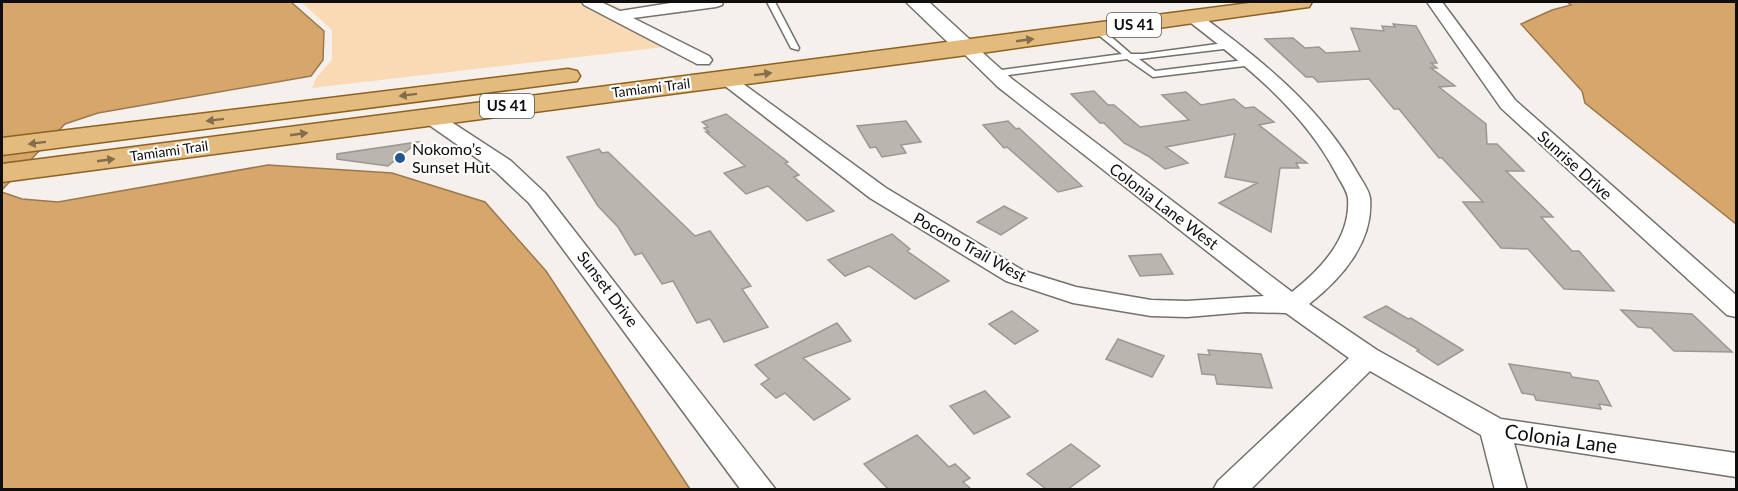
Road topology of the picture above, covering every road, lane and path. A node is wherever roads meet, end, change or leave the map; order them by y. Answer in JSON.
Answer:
{"nodes":[{"id":1,"x":590,"y":2,"type":"edge"},
{"id":2,"x":716,"y":2,"type":"edge"},
{"id":3,"x":771,"y":2,"type":"edge"},
{"id":4,"x":917,"y":2,"type":"edge"},
{"id":5,"x":1157,"y":2,"type":"edge"},
{"id":6,"x":1301,"y":2,"type":"edge"},
{"id":7,"x":1434,"y":2,"type":"edge"},
{"id":8,"x":1064,"y":14,"type":"dead end"},
{"id":9,"x":620,"y":16,"type":"junction"},
{"id":10,"x":1193,"y":17,"type":"junction"},
{"id":11,"x":946,"y":28,"type":"junction"},
{"id":12,"x":1098,"y":30,"type":"junction"},
{"id":13,"x":970,"y":36,"type":"junction"},
{"id":14,"x":1232,"y":45,"type":"junction"},
{"id":15,"x":795,"y":48,"type":"junction"},
{"id":16,"x":1129,"y":56,"type":"junction"},
{"id":17,"x":703,"y":60,"type":"junction"},
{"id":18,"x":1253,"y":62,"type":"junction"},
{"id":19,"x":994,"y":74,"type":"junction"},
{"id":20,"x":725,"y":79,"type":"junction"},
{"id":21,"x":429,"y":117,"type":"junction"},
{"id":22,"x":2,"y":147,"type":"edge"},
{"id":23,"x":2,"y":174,"type":"edge"},
{"id":24,"x":1292,"y":305,"type":"junction"},
{"id":25,"x":1737,"y":309,"type":"edge"},
{"id":26,"x":1366,"y":357,"type":"junction"},
{"id":27,"x":1496,"y":429,"type":"junction"},
{"id":28,"x":1737,"y":465,"type":"edge"},
{"id":29,"x":760,"y":489,"type":"edge"},
{"id":30,"x":1228,"y":489,"type":"edge"},
{"id":31,"x":1511,"y":489,"type":"edge"}],
"edges":[{"from":1,"to":9,"type":"street"},
{"from":2,"to":9,"type":"street"},
{"from":3,"to":15,"type":"lane"},
{"from":4,"to":11,"type":"street"},
{"from":5,"to":8,"type":"main road","number":"US 41"},
{"from":6,"to":10,"type":"main road","name":"Tamiami Trail","number":"US 41"},
{"from":7,"to":25,"type":"street","name":"Sunrise Drive"},
{"from":9,"to":17,"type":"street"},
{"from":10,"to":12,"type":"main road","name":"Tamiami Trail","number":"US 41"},
{"from":10,"to":14,"type":"street"},
{"from":11,"to":13,"type":"street"},
{"from":11,"to":15,"type":"main road","name":"Tamiami Trail","number":"US 41"},
{"from":13,"to":12,"type":"main road","name":"Tamiami Trail","number":"US 41","one_way":true},
{"from":12,"to":16,"type":"lane"},
{"from":13,"to":19,"type":"street","name":"Colonia Lane West"},
{"from":20,"to":13,"type":"main road","name":"Tamiami Trail","number":"US 41","one_way":true},
{"from":14,"to":16,"type":"lane"},
{"from":14,"to":18,"type":"street"},
{"from":15,"to":17,"type":"main road","name":"Tamiami Trail","number":"US 41"},
{"from":16,"to":18,"type":"lane"},
{"from":16,"to":19,"type":"lane"},
{"from":17,"to":21,"type":"main road"},
{"from":17,"to":22,"type":"main road","name":"Tamiami Trail","number":"US 41","one_way":true},
{"from":18,"to":24,"type":"street"},
{"from":19,"to":24,"type":"street","name":"Colonia Lane West"},
{"from":20,"to":21,"type":"main road","name":"Tamiami Trail","number":"US 41"},
{"from":20,"to":24,"type":"street","name":"Pocono Trail West"},
{"from":23,"to":21,"type":"main road","name":"Tamiami Trail","number":"US 41","one_way":true},
{"from":21,"to":29,"type":"street","name":"Sunset Drive"},
{"from":24,"to":26,"type":"street","name":"Colonia Lane West"},
{"from":26,"to":27,"type":"street","name":"Colonia Lane"},
{"from":26,"to":30,"type":"street"},
{"from":27,"to":28,"type":"street","name":"Colonia Lane"},
{"from":27,"to":31,"type":"street"}]}
